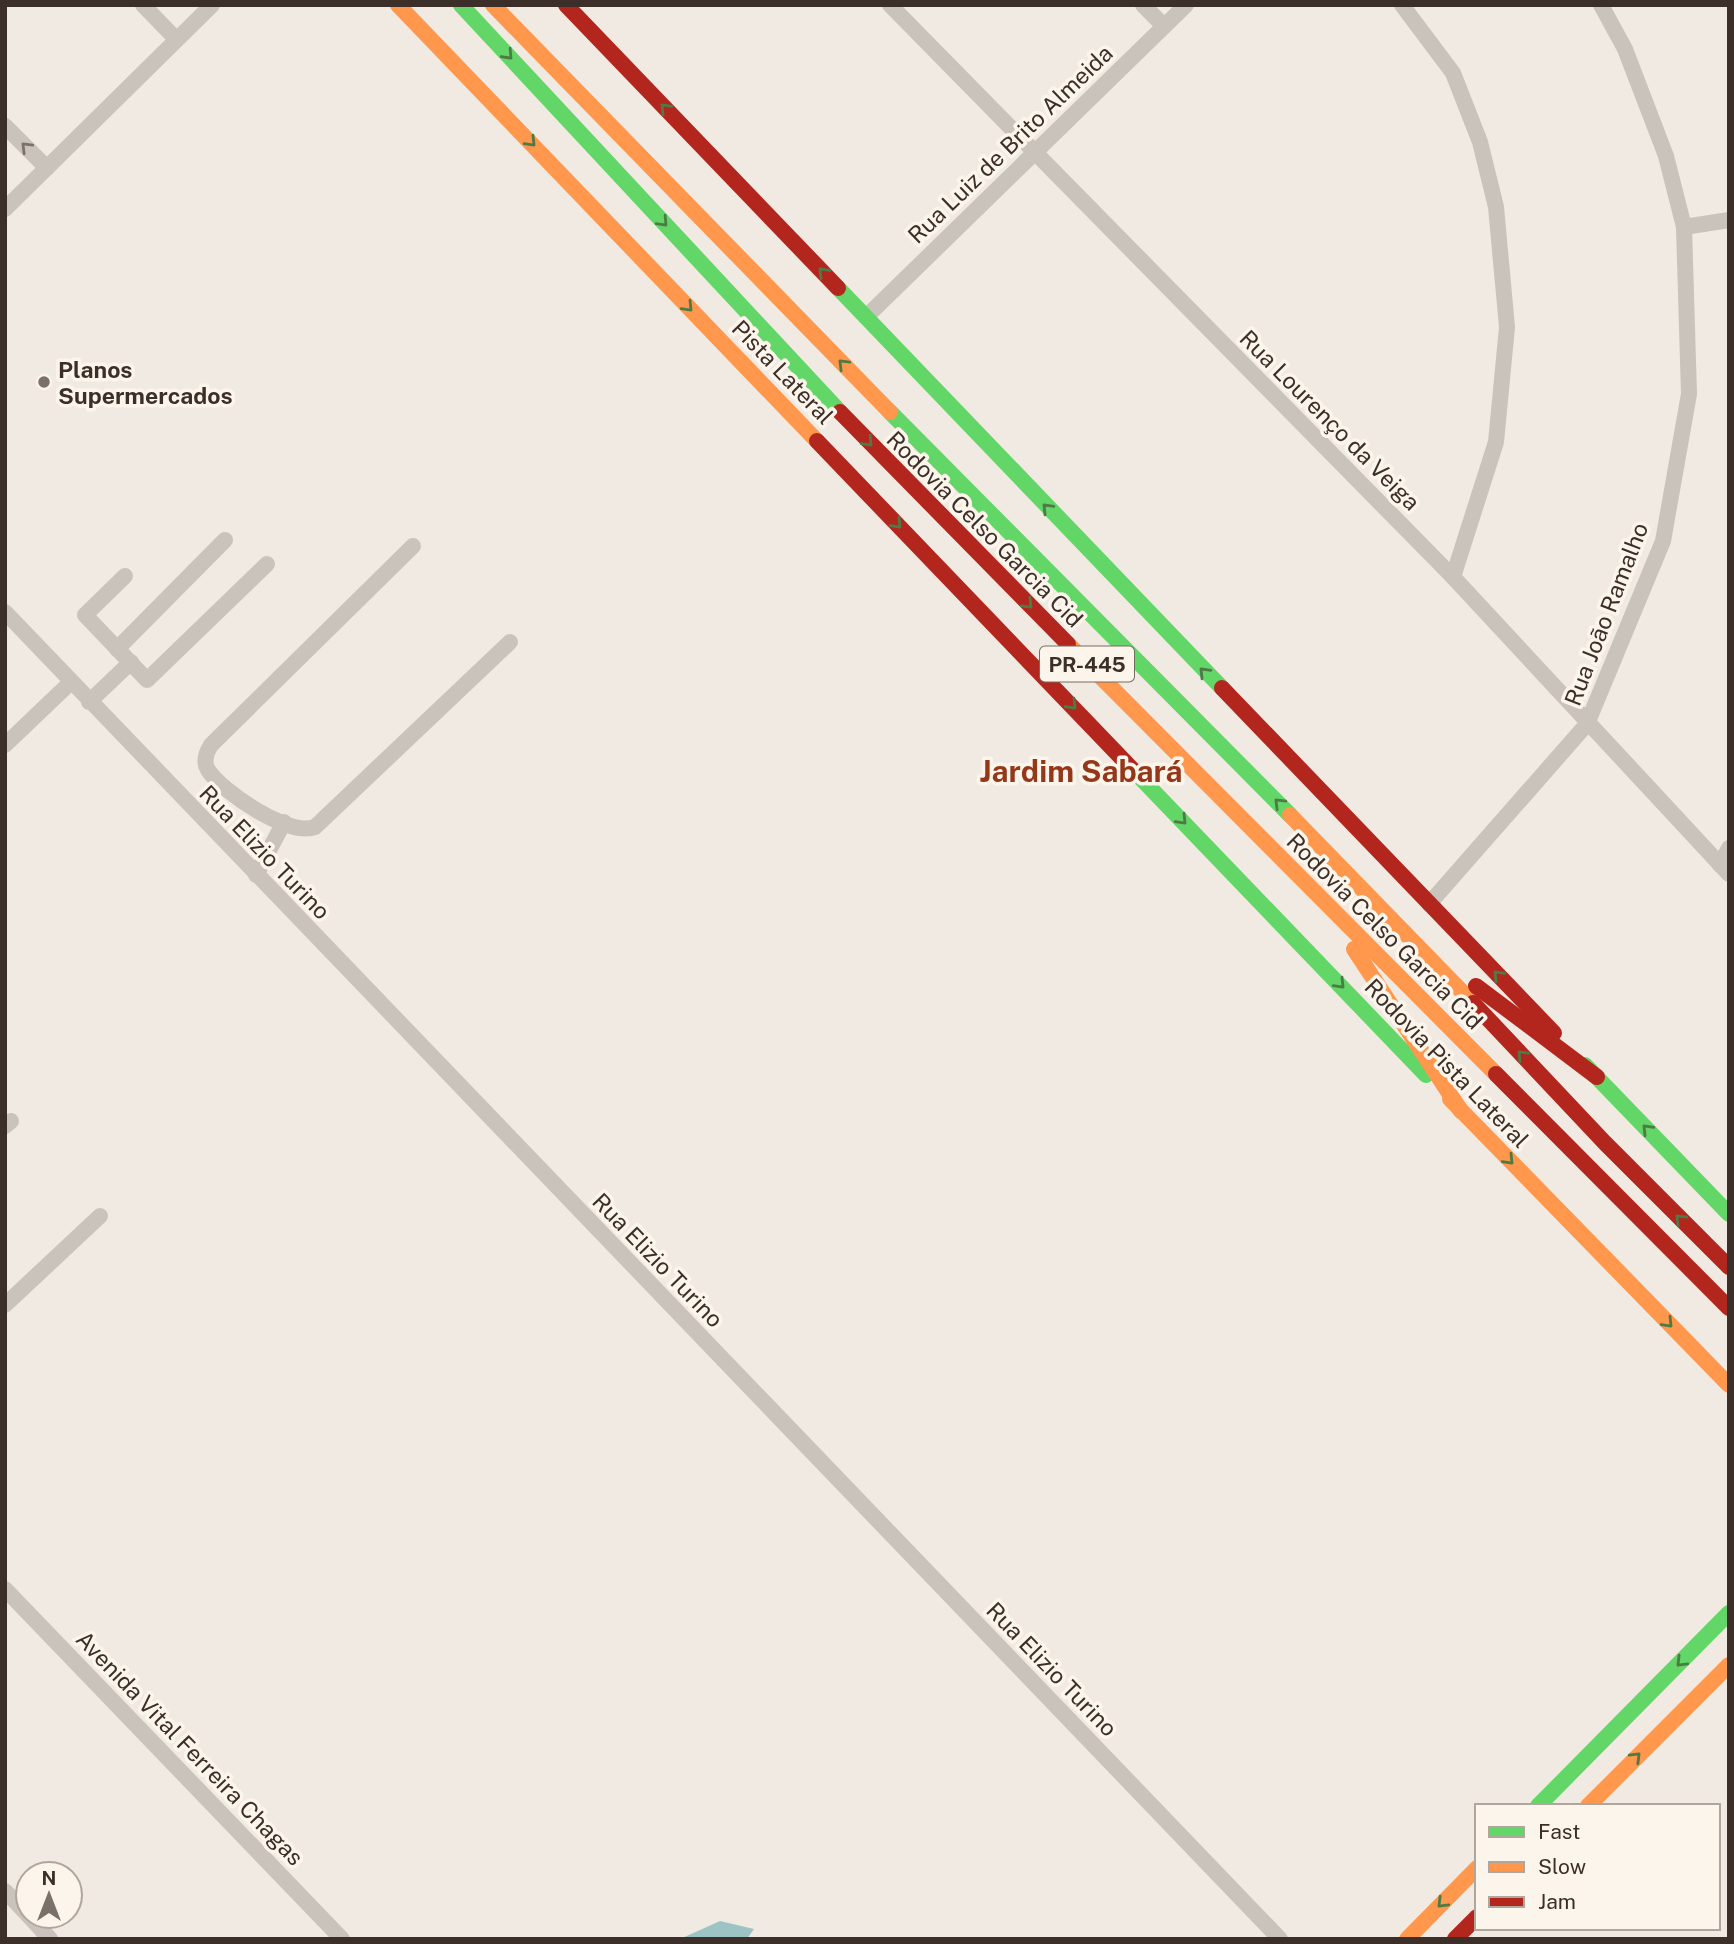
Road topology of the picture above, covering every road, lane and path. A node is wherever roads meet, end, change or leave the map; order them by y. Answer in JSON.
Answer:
{"nodes":[{"id":1,"x":143,"y":5,"type":"edge"},
{"id":2,"x":212,"y":5,"type":"edge"},
{"id":3,"x":398,"y":5,"type":"edge"},
{"id":4,"x":461,"y":5,"type":"edge"},
{"id":5,"x":493,"y":5,"type":"edge"},
{"id":6,"x":566,"y":5,"type":"edge"},
{"id":7,"x":890,"y":5,"type":"edge"},
{"id":8,"x":1143,"y":5,"type":"edge"},
{"id":9,"x":1186,"y":5,"type":"edge"},
{"id":10,"x":1402,"y":5,"type":"edge"},
{"id":11,"x":1601,"y":5,"type":"edge"},
{"id":12,"x":1164,"y":26,"type":"junction"},
{"id":13,"x":176,"y":39,"type":"junction"},
{"id":14,"x":5,"y":126,"type":"edge"},
{"id":15,"x":1033,"y":152,"type":"junction"},
{"id":16,"x":47,"y":168,"type":"junction"},
{"id":17,"x":5,"y":209,"type":"edge"},
{"id":18,"x":1729,"y":220,"type":"edge"},
{"id":19,"x":1684,"y":227,"type":"junction"},
{"id":20,"x":866,"y":317,"type":"junction"},
{"id":21,"x":225,"y":540,"type":"dead end"},
{"id":22,"x":413,"y":546,"type":"dead end"},
{"id":23,"x":267,"y":564,"type":"dead end"},
{"id":24,"x":124,"y":576,"type":"dead end"},
{"id":25,"x":1453,"y":577,"type":"junction"},
{"id":26,"x":5,"y":612,"type":"edge"},
{"id":27,"x":510,"y":642,"type":"dead end"},
{"id":28,"x":117,"y":649,"type":"junction"},
{"id":29,"x":131,"y":662,"type":"junction"},
{"id":30,"x":71,"y":682,"type":"junction"},
{"id":31,"x":89,"y":702,"type":"junction"},
{"id":32,"x":1587,"y":724,"type":"junction"},
{"id":33,"x":5,"y":745,"type":"edge"},
{"id":34,"x":1135,"y":771,"type":"joint"},
{"id":35,"x":284,"y":822,"type":"junction"},
{"id":36,"x":1729,"y":848,"type":"edge"},
{"id":37,"x":1724,"y":870,"type":"edge"},
{"id":38,"x":256,"y":875,"type":"junction"},
{"id":39,"x":1319,"y":898,"type":"junction"},
{"id":40,"x":1429,"y":904,"type":"junction"},
{"id":41,"x":1413,"y":939,"type":"junction"},
{"id":42,"x":1597,"y":1077,"type":"junction"},
{"id":43,"x":1461,"y":1111,"type":"junction"},
{"id":44,"x":1729,"y":1213,"type":"edge"},
{"id":45,"x":100,"y":1216,"type":"dead end"},
{"id":46,"x":1729,"y":1267,"type":"edge"},
{"id":47,"x":5,"y":1305,"type":"edge"},
{"id":48,"x":1729,"y":1308,"type":"edge"},
{"id":49,"x":1729,"y":1385,"type":"edge"},
{"id":50,"x":5,"y":1589,"type":"edge"},
{"id":51,"x":1729,"y":1613,"type":"edge"},
{"id":52,"x":1729,"y":1665,"type":"edge"},
{"id":53,"x":1540,"y":1804,"type":"edge"},
{"id":54,"x":1590,"y":1804,"type":"edge"},
{"id":55,"x":1475,"y":1870,"type":"edge"},
{"id":56,"x":1475,"y":1919,"type":"edge"},
{"id":57,"x":342,"y":1939,"type":"edge"},
{"id":58,"x":1280,"y":1939,"type":"edge"},
{"id":59,"x":1407,"y":1939,"type":"edge"},
{"id":60,"x":1455,"y":1939,"type":"edge"}],
"edges":[{"from":1,"to":13,"type":"street"},
{"from":2,"to":13,"type":"street"},
{"from":3,"to":34,"type":"main road","name":"Pista Lateral","number":"PR-445","one_way":true},
{"from":4,"to":39,"type":"main road","name":"Rodovia Celso Garcia Cid","number":"PR-445","one_way":true},
{"from":41,"to":5,"type":"main road","name":"Rodovia Celso Garcia Cid","number":"PR-445","one_way":true},
{"from":20,"to":6,"type":"main road","number":"PR-445","one_way":true},
{"from":7,"to":15,"type":"street","name":"Rua Lourenço da Veiga"},
{"from":8,"to":12,"type":"street"},
{"from":9,"to":12,"type":"street","name":"Rua Luiz de Brito Almeida"},
{"from":10,"to":25,"type":"street"},
{"from":11,"to":19,"type":"street","name":"Rua João Ramalho"},
{"from":12,"to":15,"type":"street","name":"Rua Luiz de Brito Almeida"},
{"from":13,"to":16,"type":"street"},
{"from":16,"to":14,"type":"street","one_way":true},
{"from":15,"to":20,"type":"street","name":"Rua Luiz de Brito Almeida"},
{"from":15,"to":25,"type":"street","name":"Rua Lourenço da Veiga"},
{"from":16,"to":17,"type":"street"},
{"from":18,"to":19,"type":"street"},
{"from":19,"to":32,"type":"street","name":"Rua João Ramalho"},
{"from":40,"to":20,"type":"main road","number":"PR-445","one_way":true},
{"from":21,"to":28,"type":"street"},
{"from":22,"to":35,"type":"street"},
{"from":23,"to":29,"type":"street"},
{"from":24,"to":28,"type":"street"},
{"from":25,"to":32,"type":"street","name":"Rua Lourenço da Veiga"},
{"from":26,"to":30,"type":"street","name":"Rua Elizio Turino"},
{"from":27,"to":35,"type":"street"},
{"from":28,"to":29,"type":"street"},
{"from":29,"to":31,"type":"street"},
{"from":30,"to":31,"type":"street","name":"Rua Elizio Turino"},
{"from":30,"to":33,"type":"street"},
{"from":31,"to":38,"type":"street","name":"Rua Elizio Turino"},
{"from":32,"to":37,"type":"street","name":"Rua Lourenço da Veiga"},
{"from":32,"to":40,"type":"street","name":"Rua João Ramalho"},
{"from":34,"to":43,"type":"main road","name":"Rodovia Pista Lateral","number":"PR-445","one_way":true},
{"from":35,"to":38,"type":"street"},
{"from":36,"to":37,"type":"street"},
{"from":38,"to":58,"type":"street","name":"Rua Elizio Turino"},
{"from":39,"to":43,"type":"main road"},
{"from":39,"to":48,"type":"main road","name":"Rodovia Celso Garcia Cid","number":"PR-445"},
{"from":42,"to":40,"type":"main road","number":"PR-445","one_way":true},
{"from":41,"to":42,"type":"main road"},
{"from":46,"to":41,"type":"main road","name":"Rodovia Celso Garcia Cid","number":"PR-445","one_way":true},
{"from":44,"to":42,"type":"main road","number":"PR-445","one_way":true},
{"from":43,"to":49,"type":"main road","name":"Rodovia Pista Lateral","number":"PR-445","one_way":true},
{"from":45,"to":47,"type":"street"},
{"from":50,"to":57,"type":"street","name":"Avenida Vital Ferreira Chagas"},
{"from":51,"to":53,"type":"main road","one_way":true},
{"from":54,"to":52,"type":"main road","one_way":true},
{"from":55,"to":59,"type":"main road","one_way":true},
{"from":56,"to":60,"type":"main road"}]}
